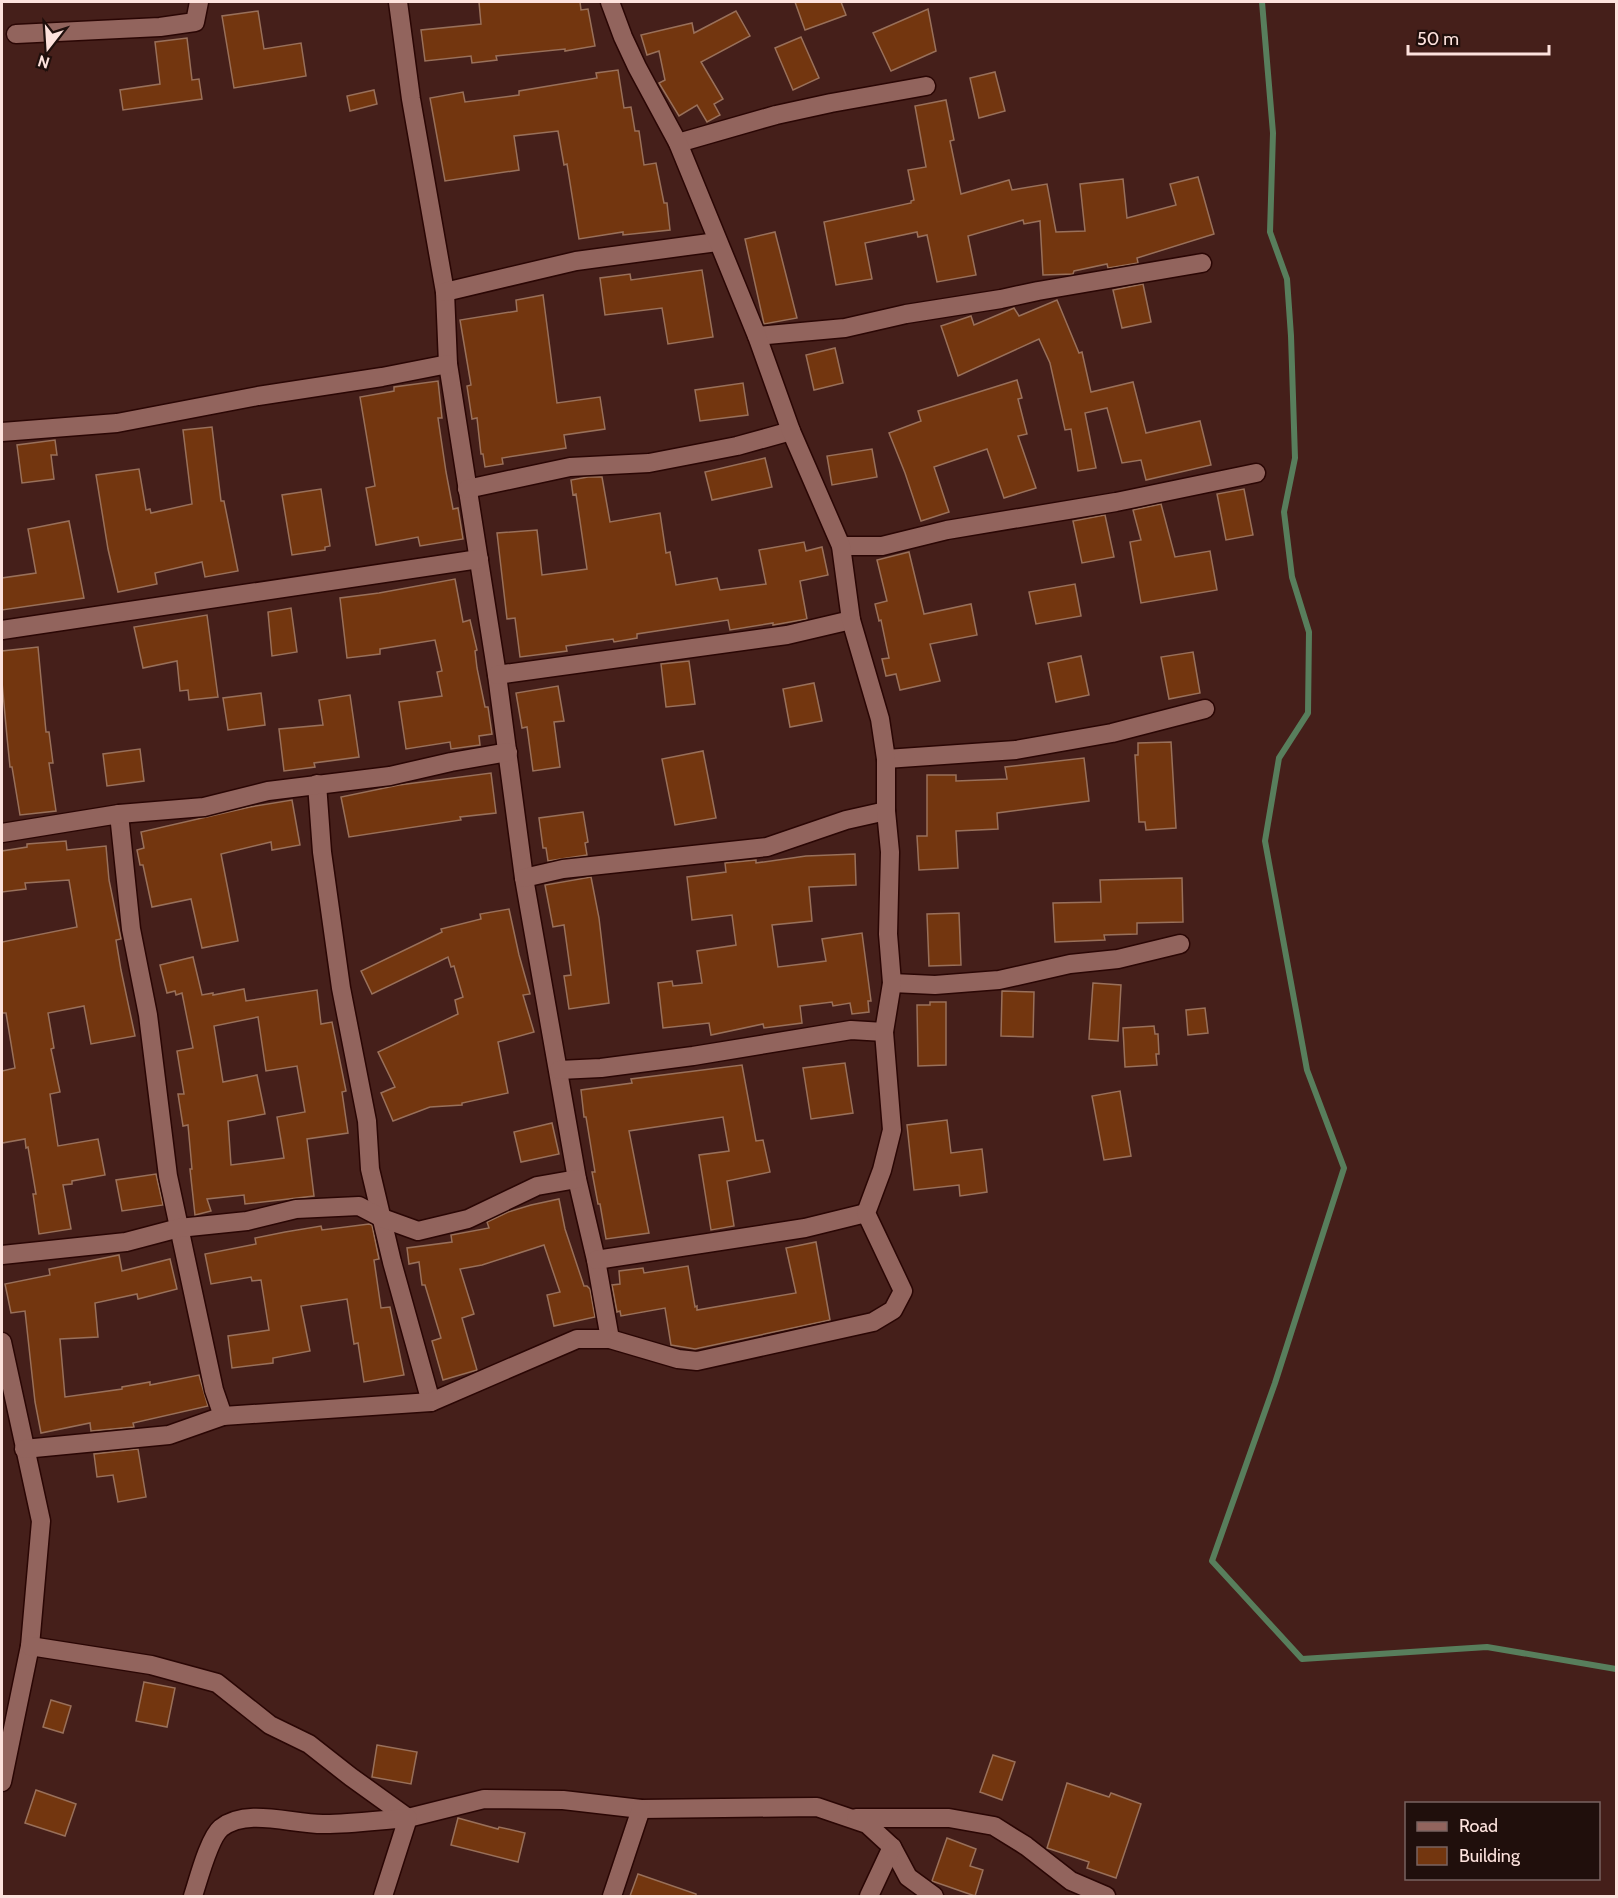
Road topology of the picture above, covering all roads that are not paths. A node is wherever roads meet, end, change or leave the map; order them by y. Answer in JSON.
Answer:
{"nodes":[{"id":1,"x":199,"y":2,"type":"edge"},
{"id":2,"x":398,"y":2,"type":"edge"},
{"id":3,"x":610,"y":2,"type":"edge"},
{"id":4,"x":16,"y":34,"type":"dead end"},
{"id":5,"x":926,"y":86,"type":"dead end"},
{"id":6,"x":678,"y":143,"type":"junction"},
{"id":7,"x":717,"y":242,"type":"junction"},
{"id":8,"x":1202,"y":262,"type":"dead end"},
{"id":9,"x":446,"y":292,"type":"junction"},
{"id":10,"x":757,"y":336,"type":"junction"},
{"id":11,"x":448,"y":364,"type":"junction"},
{"id":12,"x":791,"y":431,"type":"junction"},
{"id":13,"x":2,"y":432,"type":"edge"},
{"id":14,"x":1256,"y":472,"type":"dead end"},
{"id":15,"x":467,"y":489,"type":"junction"},
{"id":16,"x":841,"y":546,"type":"junction"},
{"id":17,"x":479,"y":559,"type":"junction"},
{"id":18,"x":851,"y":620,"type":"junction"},
{"id":19,"x":2,"y":630,"type":"edge"},
{"id":20,"x":497,"y":675,"type":"junction"},
{"id":21,"x":1205,"y":709,"type":"dead end"},
{"id":22,"x":508,"y":752,"type":"junction"},
{"id":23,"x":886,"y":759,"type":"junction"},
{"id":24,"x":317,"y":784,"type":"junction"},
{"id":25,"x":886,"y":811,"type":"junction"},
{"id":26,"x":119,"y":814,"type":"junction"},
{"id":27,"x":2,"y":833,"type":"edge"},
{"id":28,"x":524,"y":878,"type":"junction"},
{"id":29,"x":1180,"y":944,"type":"dead end"},
{"id":30,"x":892,"y":983,"type":"junction"},
{"id":31,"x":884,"y":1032,"type":"junction"},
{"id":32,"x":559,"y":1070,"type":"junction"},
{"id":33,"x":577,"y":1179,"type":"junction"},
{"id":34,"x":866,"y":1213,"type":"junction"},
{"id":35,"x":382,"y":1218,"type":"junction"},
{"id":36,"x":179,"y":1228,"type":"junction"},
{"id":37,"x":2,"y":1255,"type":"edge"},
{"id":38,"x":596,"y":1260,"type":"junction"},
{"id":39,"x":610,"y":1339,"type":"junction"},
{"id":40,"x":2,"y":1342,"type":"edge"},
{"id":41,"x":431,"y":1401,"type":"junction"},
{"id":42,"x":9,"y":1412,"type":"edge"},
{"id":43,"x":224,"y":1416,"type":"junction"},
{"id":44,"x":24,"y":1449,"type":"junction"},
{"id":45,"x":30,"y":1646,"type":"junction"},
{"id":46,"x":2,"y":1782,"type":"edge"},
{"id":47,"x":641,"y":1809,"type":"junction"},
{"id":48,"x":408,"y":1818,"type":"junction"},
{"id":49,"x":850,"y":1818,"type":"junction"},
{"id":50,"x":892,"y":1847,"type":"junction"},
{"id":51,"x":193,"y":1896,"type":"edge"},
{"id":52,"x":383,"y":1896,"type":"edge"},
{"id":53,"x":612,"y":1896,"type":"edge"},
{"id":54,"x":869,"y":1896,"type":"edge"},
{"id":55,"x":934,"y":1896,"type":"edge"},
{"id":56,"x":1106,"y":1896,"type":"edge"}],
"edges":[{"from":1,"to":4,"type":"street"},
{"from":2,"to":9,"type":"street"},
{"from":3,"to":6,"type":"street"},
{"from":5,"to":6,"type":"street"},
{"from":6,"to":7,"type":"street"},
{"from":7,"to":9,"type":"street"},
{"from":7,"to":10,"type":"street"},
{"from":8,"to":10,"type":"street"},
{"from":9,"to":11,"type":"street"},
{"from":10,"to":12,"type":"street"},
{"from":11,"to":13,"type":"street"},
{"from":11,"to":15,"type":"street"},
{"from":12,"to":15,"type":"street"},
{"from":12,"to":16,"type":"street"},
{"from":14,"to":16,"type":"street"},
{"from":15,"to":17,"type":"street"},
{"from":16,"to":18,"type":"street"},
{"from":17,"to":19,"type":"street"},
{"from":17,"to":20,"type":"street"},
{"from":18,"to":20,"type":"street"},
{"from":18,"to":23,"type":"street"},
{"from":20,"to":22,"type":"street"},
{"from":21,"to":23,"type":"street"},
{"from":22,"to":24,"type":"street"},
{"from":22,"to":28,"type":"street"},
{"from":23,"to":25,"type":"street"},
{"from":24,"to":26,"type":"street"},
{"from":24,"to":35,"type":"street"},
{"from":25,"to":28,"type":"street"},
{"from":25,"to":30,"type":"street"},
{"from":26,"to":27,"type":"street"},
{"from":26,"to":36,"type":"street"},
{"from":28,"to":32,"type":"street"},
{"from":29,"to":30,"type":"street"},
{"from":30,"to":31,"type":"street"},
{"from":31,"to":32,"type":"street"},
{"from":31,"to":34,"type":"street"},
{"from":32,"to":33,"type":"street"},
{"from":33,"to":35,"type":"street"},
{"from":33,"to":38,"type":"street"},
{"from":34,"to":38,"type":"street"},
{"from":34,"to":39,"type":"street"},
{"from":35,"to":36,"type":"street"},
{"from":35,"to":41,"type":"street"},
{"from":36,"to":37,"type":"street"},
{"from":36,"to":43,"type":"street"},
{"from":38,"to":39,"type":"street"},
{"from":39,"to":41,"type":"street"},
{"from":40,"to":42,"type":"street"},
{"from":41,"to":43,"type":"street"},
{"from":42,"to":44,"type":"street"},
{"from":43,"to":44,"type":"street"},
{"from":44,"to":45,"type":"street"},
{"from":45,"to":46,"type":"street"},
{"from":45,"to":48,"type":"street"},
{"from":47,"to":48,"type":"street"},
{"from":47,"to":49,"type":"street"},
{"from":47,"to":53,"type":"street"},
{"from":48,"to":51,"type":"street"},
{"from":48,"to":52,"type":"street"},
{"from":49,"to":50,"type":"street"},
{"from":49,"to":56,"type":"street"},
{"from":50,"to":54,"type":"street"},
{"from":50,"to":55,"type":"street"}]}
